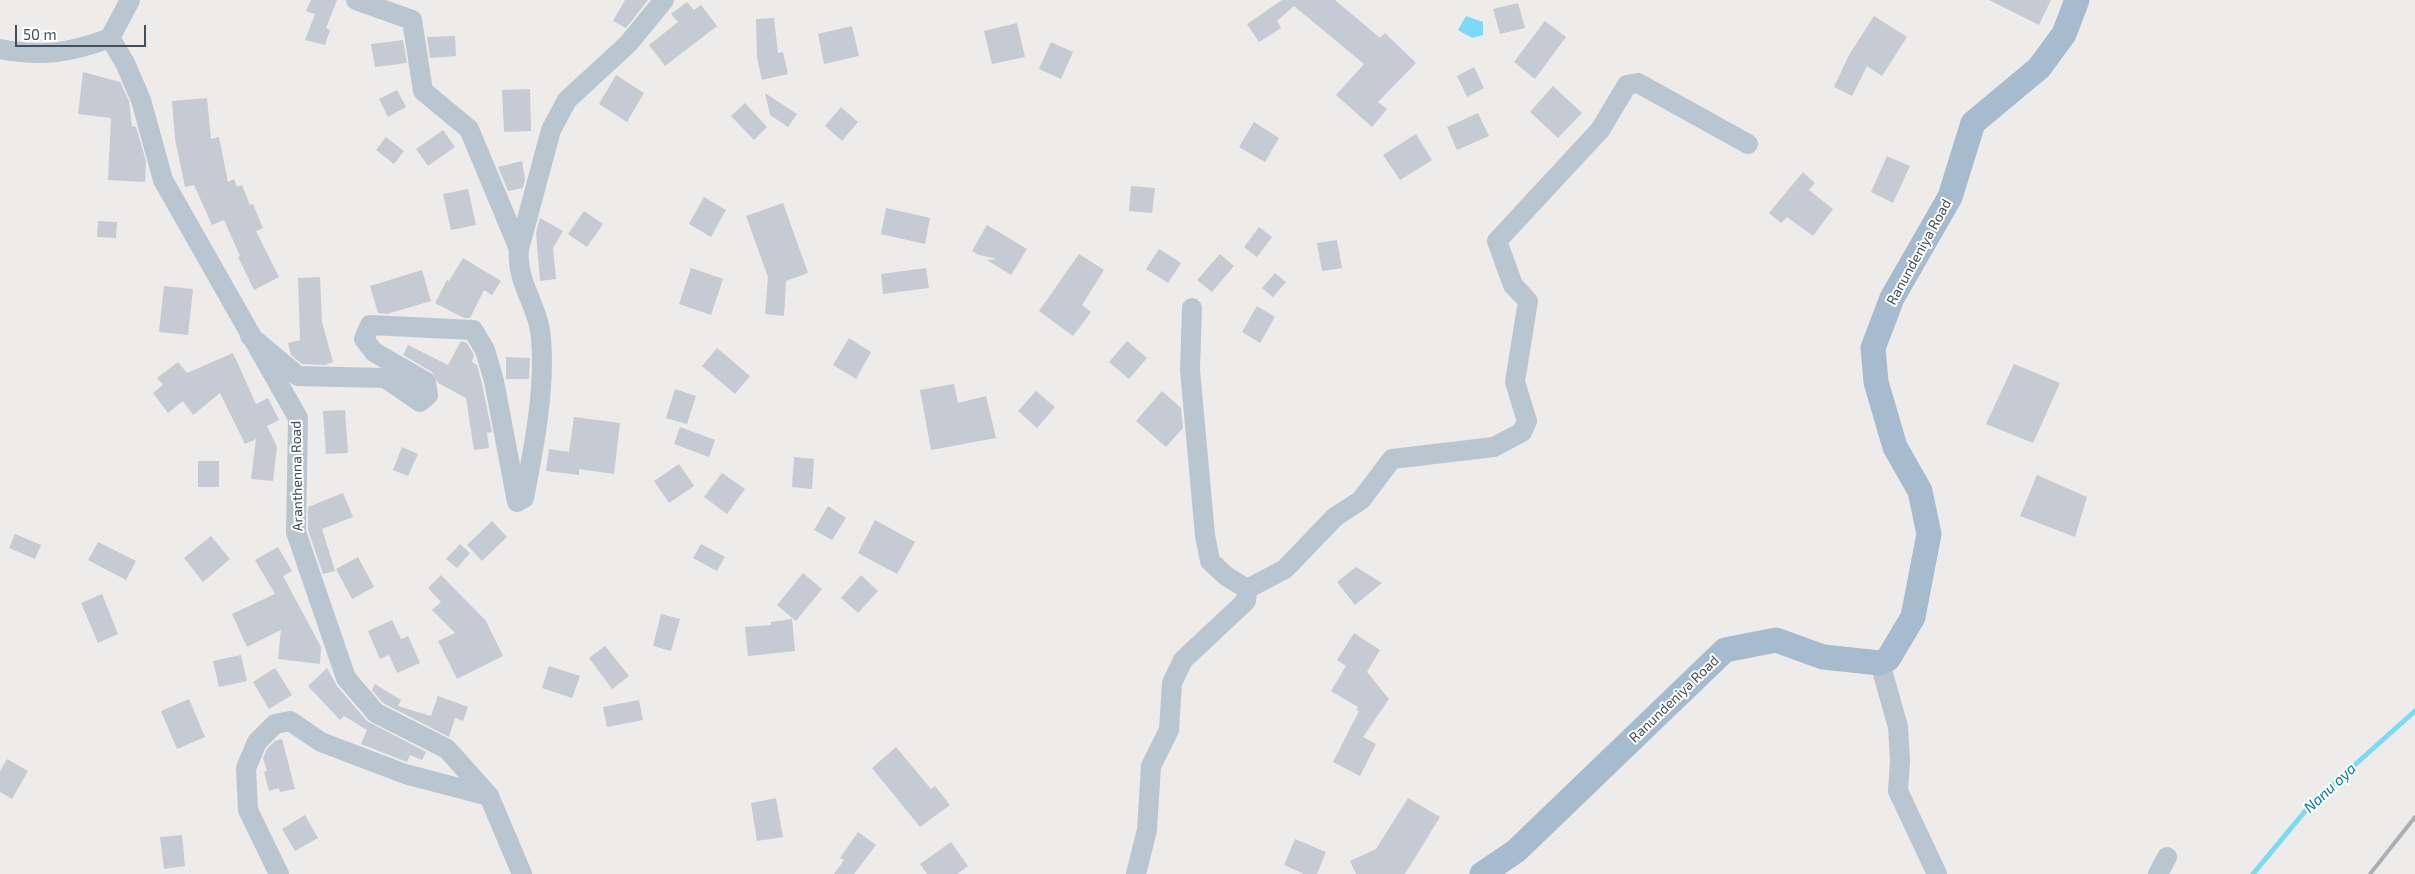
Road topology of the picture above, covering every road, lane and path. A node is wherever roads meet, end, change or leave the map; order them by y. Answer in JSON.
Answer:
{"nodes":[{"id":1,"x":130,"y":0,"type":"edge"},
{"id":2,"x":356,"y":0,"type":"edge"},
{"id":3,"x":664,"y":0,"type":"edge"},
{"id":4,"x":2077,"y":0,"type":"edge"},
{"id":5,"x":110,"y":38,"type":"junction"},
{"id":6,"x":0,"y":49,"type":"edge"},
{"id":7,"x":1748,"y":144,"type":"dead end"},
{"id":8,"x":519,"y":249,"type":"junction"},
{"id":9,"x":1192,"y":308,"type":"dead end"},
{"id":10,"x":250,"y":336,"type":"junction"},
{"id":11,"x":1247,"y":589,"type":"junction"},
{"id":12,"x":1880,"y":663,"type":"junction"},
{"id":13,"x":489,"y":796,"type":"junction"},
{"id":14,"x":279,"y":874,"type":"edge"},
{"id":15,"x":522,"y":874,"type":"edge"},
{"id":16,"x":1136,"y":874,"type":"edge"},
{"id":17,"x":1482,"y":874,"type":"edge"},
{"id":18,"x":1937,"y":874,"type":"edge"}],
"edges":[{"from":1,"to":5,"type":"street"},
{"from":2,"to":8,"type":"street"},
{"from":3,"to":8,"type":"street"},
{"from":4,"to":12,"type":"main road","name":"Ranundeniya Road"},
{"from":5,"to":6,"type":"street"},
{"from":5,"to":10,"type":"street","name":"Aranthenna Road"},
{"from":7,"to":11,"type":"street"},
{"from":8,"to":10,"type":"street"},
{"from":9,"to":11,"type":"street"},
{"from":10,"to":13,"type":"street","name":"Aranthenna Road"},
{"from":11,"to":16,"type":"street"},
{"from":12,"to":17,"type":"main road","name":"Ranundeniya Road"},
{"from":12,"to":18,"type":"street"},
{"from":13,"to":14,"type":"street"},
{"from":13,"to":15,"type":"street","name":"Aranthenna Road"}]}
